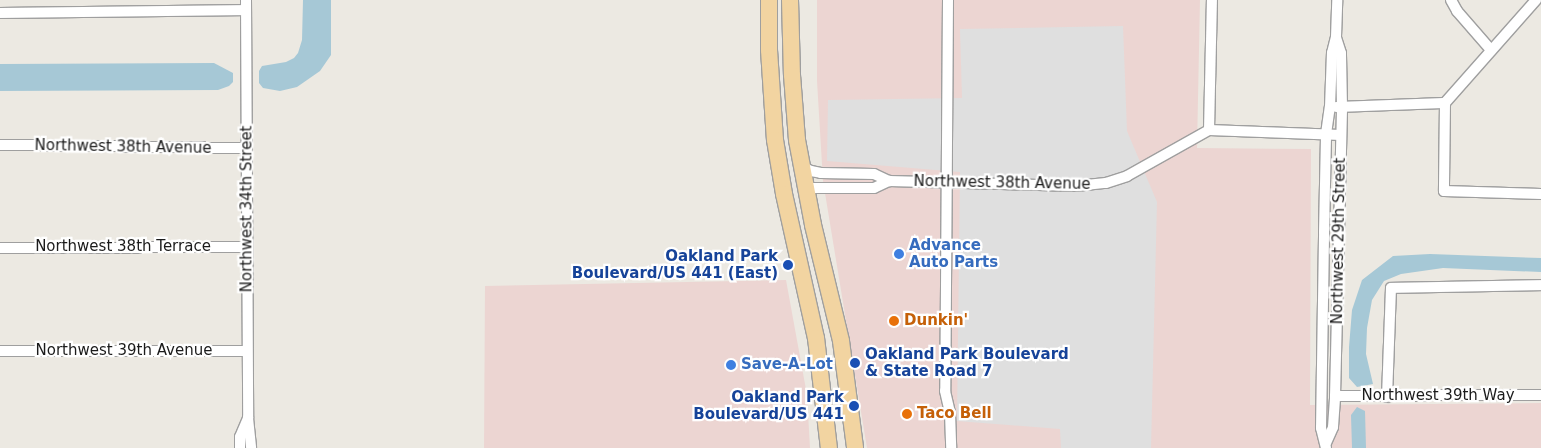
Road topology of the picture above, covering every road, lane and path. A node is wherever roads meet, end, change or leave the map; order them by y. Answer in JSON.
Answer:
{"nodes":[{"id":1,"x":769,"y":0,"type":"edge"},
{"id":2,"x":790,"y":0,"type":"edge"},
{"id":3,"x":948,"y":0,"type":"edge"},
{"id":4,"x":1212,"y":0,"type":"edge"},
{"id":5,"x":1336,"y":0,"type":"edge"},
{"id":6,"x":1451,"y":0,"type":"edge"},
{"id":7,"x":1536,"y":0,"type":"edge"},
{"id":8,"x":246,"y":5,"type":"edge"},
{"id":9,"x":0,"y":13,"type":"edge"},
{"id":10,"x":1336,"y":37,"type":"junction"},
{"id":11,"x":1491,"y":50,"type":"junction"},
{"id":12,"x":1445,"y":103,"type":"junction"},
{"id":13,"x":1330,"y":107,"type":"junction"},
{"id":14,"x":1342,"y":107,"type":"junction"},
{"id":15,"x":1209,"y":130,"type":"junction"},
{"id":16,"x":1326,"y":134,"type":"junction"},
{"id":17,"x":1341,"y":134,"type":"junction"},
{"id":18,"x":0,"y":145,"type":"edge"},
{"id":19,"x":246,"y":148,"type":"junction"},
{"id":20,"x":780,"y":164,"type":"junction"},
{"id":21,"x":801,"y":166,"type":"junction"},
{"id":22,"x":889,"y":181,"type":"junction"},
{"id":23,"x":946,"y":182,"type":"junction"},
{"id":24,"x":805,"y":188,"type":"junction"},
{"id":25,"x":1541,"y":194,"type":"edge"},
{"id":26,"x":247,"y":247,"type":"junction"},
{"id":27,"x":0,"y":248,"type":"edge"},
{"id":28,"x":1541,"y":284,"type":"edge"},
{"id":29,"x":0,"y":351,"type":"edge"},
{"id":30,"x":248,"y":351,"type":"junction"},
{"id":31,"x":1541,"y":395,"type":"edge"},
{"id":32,"x":1335,"y":396,"type":"junction"},
{"id":33,"x":1387,"y":396,"type":"junction"},
{"id":34,"x":248,"y":418,"type":"junction"},
{"id":35,"x":1326,"y":446,"type":"edge"},
{"id":36,"x":240,"y":448,"type":"edge"},
{"id":37,"x":251,"y":448,"type":"edge"},
{"id":38,"x":829,"y":448,"type":"edge"},
{"id":39,"x":855,"y":448,"type":"edge"},
{"id":40,"x":951,"y":448,"type":"edge"}],
"edges":[{"from":1,"to":20,"type":"main road"},
{"from":2,"to":21,"type":"main road"},
{"from":3,"to":23,"type":"street"},
{"from":4,"to":15,"type":"street"},
{"from":5,"to":10,"type":"street","name":"Northwest 29th Street"},
{"from":6,"to":11,"type":"street"},
{"from":7,"to":11,"type":"street"},
{"from":8,"to":9,"type":"street"},
{"from":8,"to":19,"type":"street","name":"Northwest 34th Street"},
{"from":10,"to":13,"type":"street","name":"Northwest 29th Street"},
{"from":10,"to":14,"type":"street","name":"Northwest 29th Street"},
{"from":11,"to":12,"type":"street"},
{"from":12,"to":14,"type":"street"},
{"from":12,"to":25,"type":"street"},
{"from":13,"to":14,"type":"street"},
{"from":13,"to":16,"type":"street","name":"Northwest 29th Street"},
{"from":14,"to":17,"type":"street","name":"Northwest 29th Street"},
{"from":15,"to":16,"type":"street"},
{"from":15,"to":23,"type":"street","name":"Northwest 38th Avenue"},
{"from":16,"to":17,"type":"street"},
{"from":16,"to":35,"type":"street","name":"Northwest 29th Street"},
{"from":17,"to":32,"type":"street","name":"Northwest 29th Street"},
{"from":18,"to":19,"type":"street","name":"Northwest 38th Avenue"},
{"from":19,"to":26,"type":"street","name":"Northwest 34th Street"},
{"from":20,"to":24,"type":"main road"},
{"from":20,"to":38,"type":"main road"},
{"from":21,"to":22,"type":"street","name":"Northwest 38th Avenue"},
{"from":21,"to":24,"type":"main road"},
{"from":22,"to":23,"type":"street","name":"Northwest 38th Avenue"},
{"from":22,"to":24,"type":"street","name":"Northwest 38th Avenue"},
{"from":23,"to":40,"type":"street"},
{"from":24,"to":39,"type":"main road"},
{"from":26,"to":27,"type":"street","name":"Northwest 38th Terrace"},
{"from":26,"to":30,"type":"street","name":"Northwest 34th Street"},
{"from":28,"to":33,"type":"street"},
{"from":29,"to":30,"type":"street","name":"Northwest 39th Avenue"},
{"from":30,"to":34,"type":"street","name":"Northwest 34th Street"},
{"from":31,"to":33,"type":"street","name":"Northwest 39th Way"},
{"from":32,"to":33,"type":"street","name":"Northwest 39th Way"},
{"from":32,"to":35,"type":"street","name":"Northwest 29th Street"},
{"from":34,"to":36,"type":"street","name":"Northwest 34th Street"},
{"from":34,"to":37,"type":"street","name":"Northwest 34th Street"}]}
